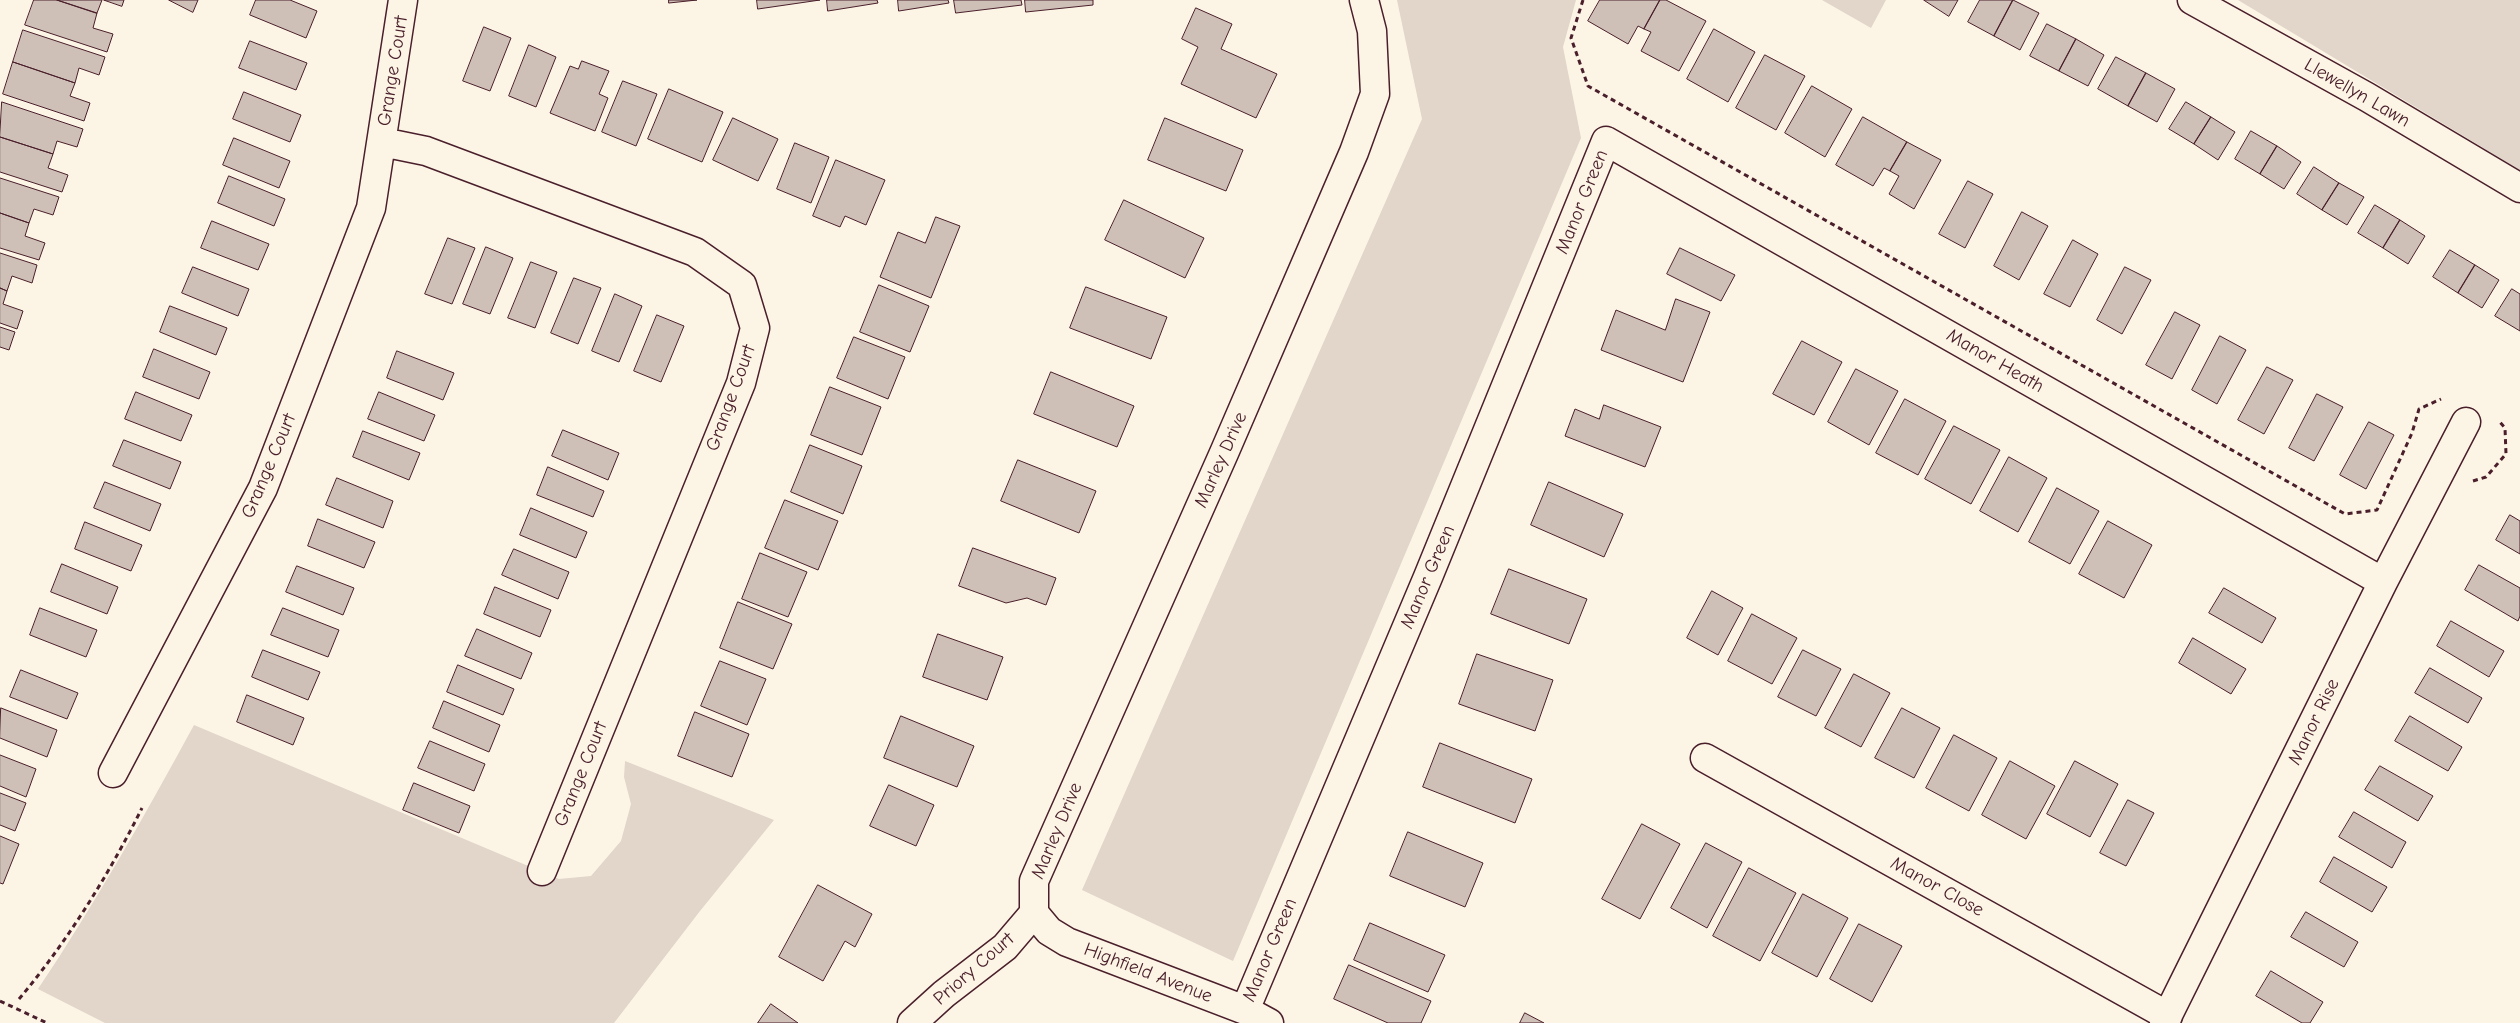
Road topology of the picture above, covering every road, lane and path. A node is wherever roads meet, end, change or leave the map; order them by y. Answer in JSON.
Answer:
{"nodes":[{"id":1,"x":403,"y":0,"type":"edge"},
{"id":2,"x":1364,"y":0,"type":"edge"},
{"id":3,"x":1583,"y":0,"type":"edge"},
{"id":4,"x":2192,"y":0,"type":"edge"},
{"id":5,"x":1588,"y":86,"type":"dead end"},
{"id":6,"x":1606,"y":141,"type":"joint"},
{"id":7,"x":382,"y":142,"type":"junction"},
{"id":8,"x":2520,"y":188,"type":"edge"},
{"id":9,"x":2466,"y":422,"type":"dead end"},
{"id":10,"x":2383,"y":582,"type":"junction"},
{"id":11,"x":1705,"y":758,"type":"dead end"},
{"id":12,"x":113,"y":773,"type":"dead end"},
{"id":13,"x":142,"y":808,"type":"dead end"},
{"id":14,"x":542,"y":871,"type":"dead end"},
{"id":15,"x":1034,"y":913,"type":"junction"},
{"id":16,"x":19,"y":999,"type":"dead end"},
{"id":17,"x":0,"y":1001,"type":"edge"},
{"id":18,"x":1245,"y":1010,"type":"junction"},
{"id":19,"x":2166,"y":1019,"type":"edge"},
{"id":20,"x":47,"y":1023,"type":"edge"},
{"id":21,"x":912,"y":1023,"type":"edge"},
{"id":22,"x":1269,"y":1023,"type":"edge"}],
"edges":[{"from":1,"to":7,"type":"street","name":"Grange Court"},
{"from":2,"to":15,"type":"street","name":"Marley Drive"},
{"from":3,"to":5,"type":"path"},
{"from":4,"to":8,"type":"street","name":"Llewellyn Lawn"},
{"from":6,"to":10,"type":"street","name":"Manor Heath"},
{"from":6,"to":18,"type":"street","name":"Manor Green"},
{"from":7,"to":12,"type":"street","name":"Grange Court"},
{"from":7,"to":14,"type":"street","name":"Grange Court"},
{"from":9,"to":10,"type":"street","name":"Manor Rise"},
{"from":10,"to":19,"type":"street","name":"Manor Rise"},
{"from":11,"to":19,"type":"street","name":"Manor Close"},
{"from":13,"to":16,"type":"path"},
{"from":15,"to":18,"type":"street","name":"Highfield Avenue"},
{"from":15,"to":21,"type":"street","name":"Priory Court"},
{"from":17,"to":20,"type":"path"},
{"from":18,"to":22,"type":"street","name":"Highfield Avenue"}]}
